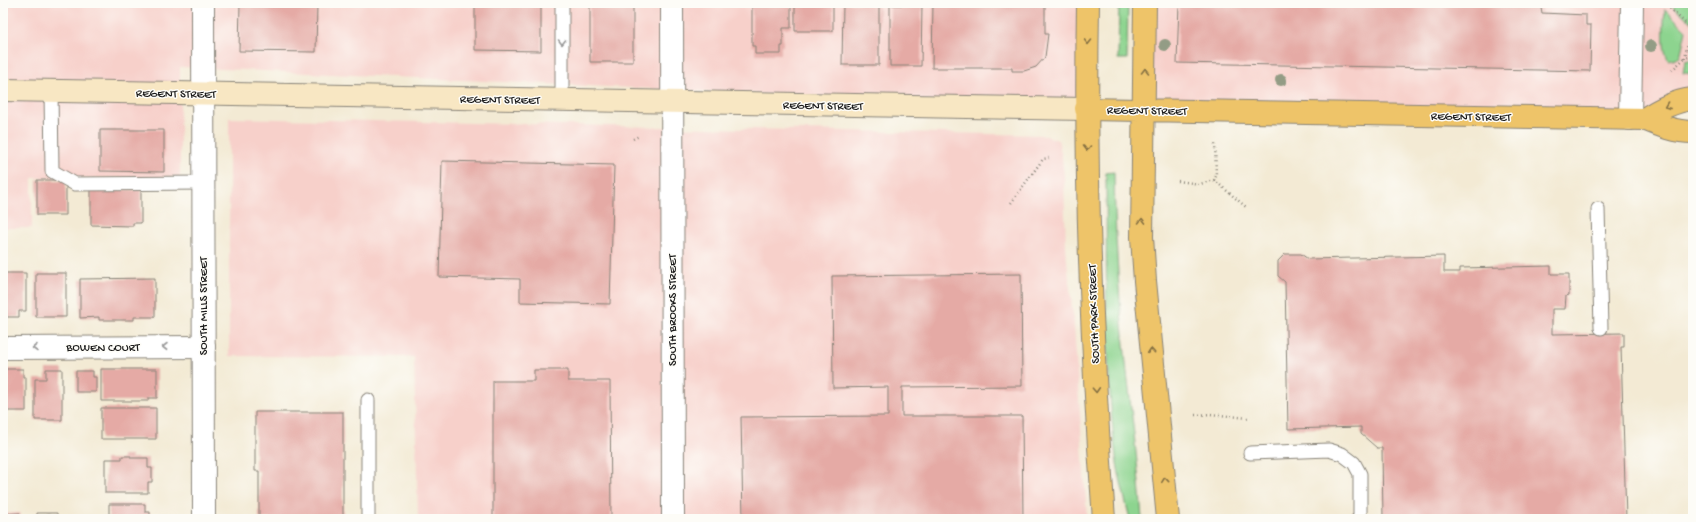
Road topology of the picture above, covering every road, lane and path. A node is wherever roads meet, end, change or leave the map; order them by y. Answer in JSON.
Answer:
{"nodes":[{"id":1,"x":203,"y":3,"type":"edge"},
{"id":2,"x":562,"y":3,"type":"edge"},
{"id":3,"x":672,"y":3,"type":"edge"},
{"id":4,"x":1088,"y":3,"type":"edge"},
{"id":5,"x":1145,"y":3,"type":"edge"},
{"id":6,"x":1632,"y":3,"type":"edge"},
{"id":7,"x":1664,"y":3,"type":"edge"},
{"id":8,"x":1692,"y":29,"type":"edge"},
{"id":9,"x":1693,"y":56,"type":"edge"},
{"id":10,"x":1685,"y":58,"type":"junction"},
{"id":11,"x":1672,"y":70,"type":"dead end"},
{"id":12,"x":3,"y":90,"type":"edge"},
{"id":13,"x":51,"y":90,"type":"junction"},
{"id":14,"x":203,"y":93,"type":"junction"},
{"id":15,"x":1693,"y":99,"type":"edge"},
{"id":16,"x":562,"y":100,"type":"junction"},
{"id":17,"x":673,"y":102,"type":"junction"},
{"id":18,"x":1086,"y":109,"type":"junction"},
{"id":19,"x":1144,"y":110,"type":"junction"},
{"id":20,"x":1637,"y":119,"type":"junction"},
{"id":21,"x":1693,"y":132,"type":"edge"},
{"id":22,"x":639,"y":136,"type":"dead end"},
{"id":23,"x":633,"y":139,"type":"dead end"},
{"id":24,"x":1215,"y":143,"type":"dead end"},
{"id":25,"x":1049,"y":158,"type":"dead end"},
{"id":26,"x":1214,"y":180,"type":"junction"},
{"id":27,"x":1178,"y":181,"type":"dead end"},
{"id":28,"x":203,"y":183,"type":"junction"},
{"id":29,"x":1011,"y":203,"type":"dead end"},
{"id":30,"x":1246,"y":207,"type":"dead end"},
{"id":31,"x":1598,"y":209,"type":"dead end"},
{"id":32,"x":1601,"y":328,"type":"dead end"},
{"id":33,"x":204,"y":347,"type":"junction"},
{"id":34,"x":3,"y":348,"type":"edge"},
{"id":35,"x":368,"y":400,"type":"dead end"},
{"id":36,"x":1195,"y":415,"type":"dead end"},
{"id":37,"x":1248,"y":418,"type":"dead end"},
{"id":38,"x":1250,"y":453,"type":"dead end"},
{"id":39,"x":1101,"y":472,"type":"junction"},
{"id":40,"x":204,"y":519,"type":"edge"},
{"id":41,"x":368,"y":519,"type":"edge"},
{"id":42,"x":673,"y":519,"type":"edge"},
{"id":43,"x":1104,"y":519,"type":"edge"},
{"id":44,"x":1120,"y":519,"type":"edge"},
{"id":45,"x":1168,"y":519,"type":"edge"},
{"id":46,"x":1358,"y":519,"type":"edge"}],
"edges":[{"from":1,"to":14,"type":"street","name":"SOUTH MILLS STREET"},
{"from":2,"to":16,"type":"lane","one_way":true},
{"from":3,"to":17,"type":"street","name":"SOUTH BROOKS STREET"},
{"from":4,"to":18,"type":"main road","name":"SOUTH PARK STREET","one_way":true},
{"from":19,"to":5,"type":"main road","one_way":true},
{"from":6,"to":20,"type":"street"},
{"from":7,"to":8,"type":"path"},
{"from":8,"to":10,"type":"path"},
{"from":9,"to":10,"type":"path"},
{"from":10,"to":11,"type":"path"},
{"from":12,"to":13,"type":"main road","name":"REGENT STREET"},
{"from":13,"to":14,"type":"main road","name":"REGENT STREET"},
{"from":13,"to":28,"type":"lane"},
{"from":14,"to":16,"type":"main road","name":"REGENT STREET"},
{"from":14,"to":28,"type":"street","name":"SOUTH MILLS STREET"},
{"from":15,"to":20,"type":"main road","one_way":true},
{"from":16,"to":17,"type":"main road","name":"REGENT STREET"},
{"from":17,"to":18,"type":"main road","name":"REGENT STREET"},
{"from":17,"to":42,"type":"street","name":"SOUTH BROOKS STREET"},
{"from":18,"to":19,"type":"main road","name":"REGENT STREET"},
{"from":18,"to":39,"type":"main road","name":"SOUTH PARK STREET","one_way":true},
{"from":19,"to":20,"type":"main road","name":"REGENT STREET"},
{"from":45,"to":19,"type":"main road","one_way":true},
{"from":20,"to":21,"type":"main road","name":"REGENT STREET"},
{"from":22,"to":23,"type":"path"},
{"from":24,"to":26,"type":"path"},
{"from":25,"to":29,"type":"path"},
{"from":26,"to":27,"type":"path"},
{"from":26,"to":30,"type":"path"},
{"from":28,"to":33,"type":"street","name":"SOUTH MILLS STREET"},
{"from":31,"to":32,"type":"lane"},
{"from":33,"to":34,"type":"street","name":"BOWEN COURT","one_way":true},
{"from":33,"to":40,"type":"street","name":"SOUTH MILLS STREET"},
{"from":35,"to":41,"type":"lane"},
{"from":36,"to":37,"type":"path"},
{"from":38,"to":46,"type":"lane"},
{"from":39,"to":43,"type":"main road","name":"SOUTH PARK STREET"},
{"from":39,"to":44,"type":"main road"}]}
